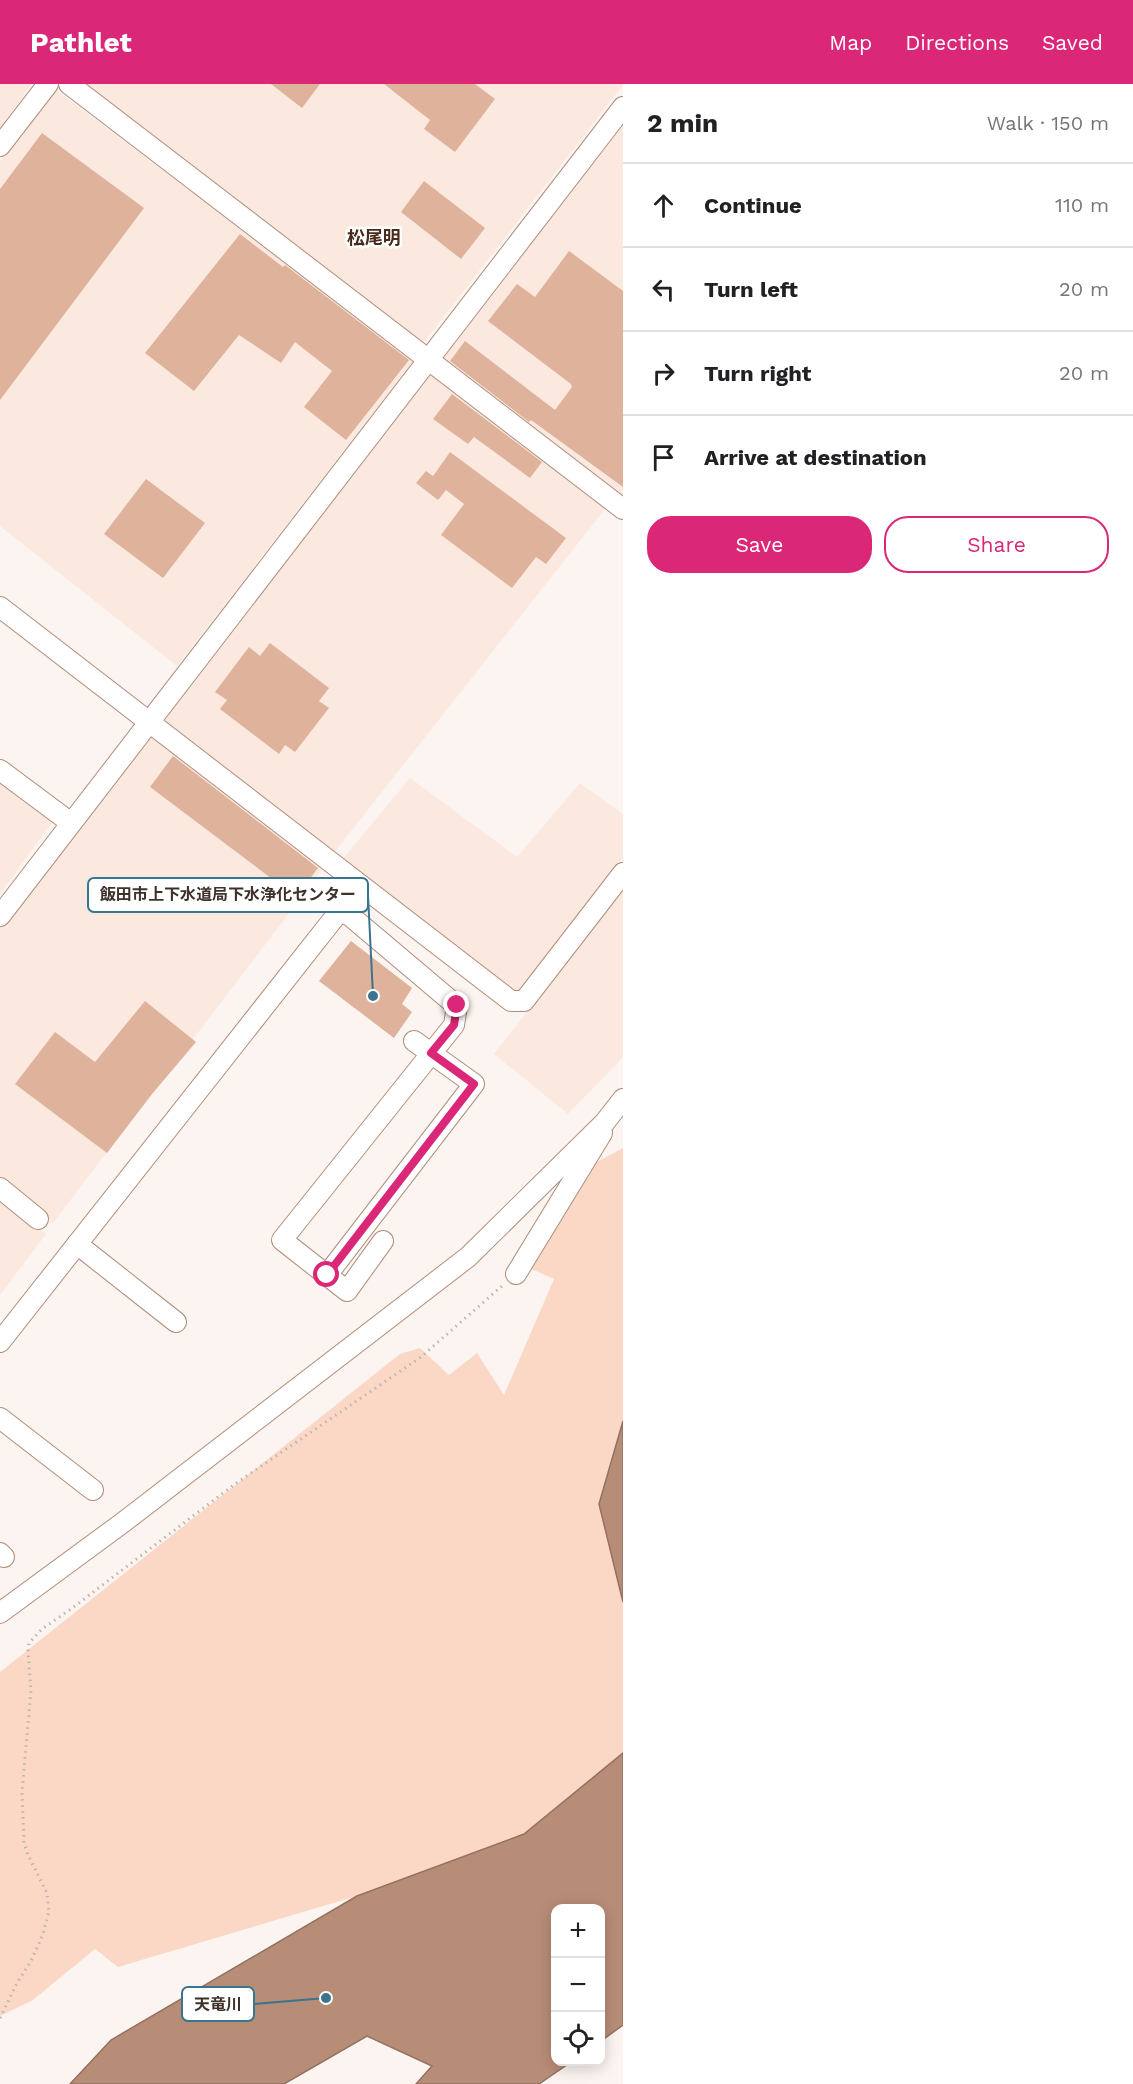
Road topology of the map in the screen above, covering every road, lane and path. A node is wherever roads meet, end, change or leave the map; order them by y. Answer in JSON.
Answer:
{"nodes":[{"id":1,"x":48,"y":84,"type":"edge"},
{"id":2,"x":69,"y":84,"type":"edge"},
{"id":3,"x":623,"y":107,"type":"edge"},
{"id":4,"x":0,"y":146,"type":"edge"},
{"id":5,"x":430,"y":359,"type":"junction"},
{"id":6,"x":623,"y":509,"type":"edge"},
{"id":7,"x":0,"y":607,"type":"edge"},
{"id":8,"x":148,"y":722,"type":"junction"},
{"id":9,"x":0,"y":770,"type":"edge"},
{"id":10,"x":71,"y":823,"type":"junction"},
{"id":11,"x":623,"y":873,"type":"edge"},
{"id":12,"x":0,"y":916,"type":"edge"},
{"id":13,"x":414,"y":1041,"type":"dead end"},
{"id":14,"x":431,"y":1053,"type":"junction"},
{"id":15,"x":623,"y":1099,"type":"edge"},
{"id":16,"x":604,"y":1122,"type":"junction"},
{"id":17,"x":0,"y":1188,"type":"edge"},
{"id":18,"x":38,"y":1219,"type":"dead end"},
{"id":19,"x":383,"y":1241,"type":"dead end"},
{"id":20,"x":77,"y":1244,"type":"junction"},
{"id":21,"x":516,"y":1274,"type":"joint"},
{"id":22,"x":327,"y":1275,"type":"junction"},
{"id":23,"x":176,"y":1322,"type":"dead end"},
{"id":24,"x":0,"y":1342,"type":"edge"},
{"id":25,"x":0,"y":1418,"type":"edge"},
{"id":26,"x":93,"y":1490,"type":"dead end"},
{"id":27,"x":0,"y":1613,"type":"edge"},
{"id":28,"x":0,"y":2018,"type":"edge"}],
"edges":[{"from":1,"to":4,"type":"street"},
{"from":2,"to":5,"type":"street"},
{"from":3,"to":5,"type":"street"},
{"from":5,"to":6,"type":"street"},
{"from":5,"to":8,"type":"street"},
{"from":7,"to":8,"type":"street"},
{"from":8,"to":10,"type":"street"},
{"from":8,"to":11,"type":"street"},
{"from":9,"to":10,"type":"street"},
{"from":10,"to":12,"type":"street"},
{"from":13,"to":14,"type":"street"},
{"from":14,"to":20,"type":"street"},
{"from":14,"to":22,"type":"street"},
{"from":14,"to":22,"type":"street"},
{"from":15,"to":16,"type":"street"},
{"from":16,"to":21,"type":"street"},
{"from":16,"to":27,"type":"street"},
{"from":17,"to":18,"type":"street"},
{"from":19,"to":22,"type":"street"},
{"from":20,"to":23,"type":"street"},
{"from":20,"to":24,"type":"street"},
{"from":21,"to":28,"type":"path"},
{"from":25,"to":26,"type":"street"}]}
